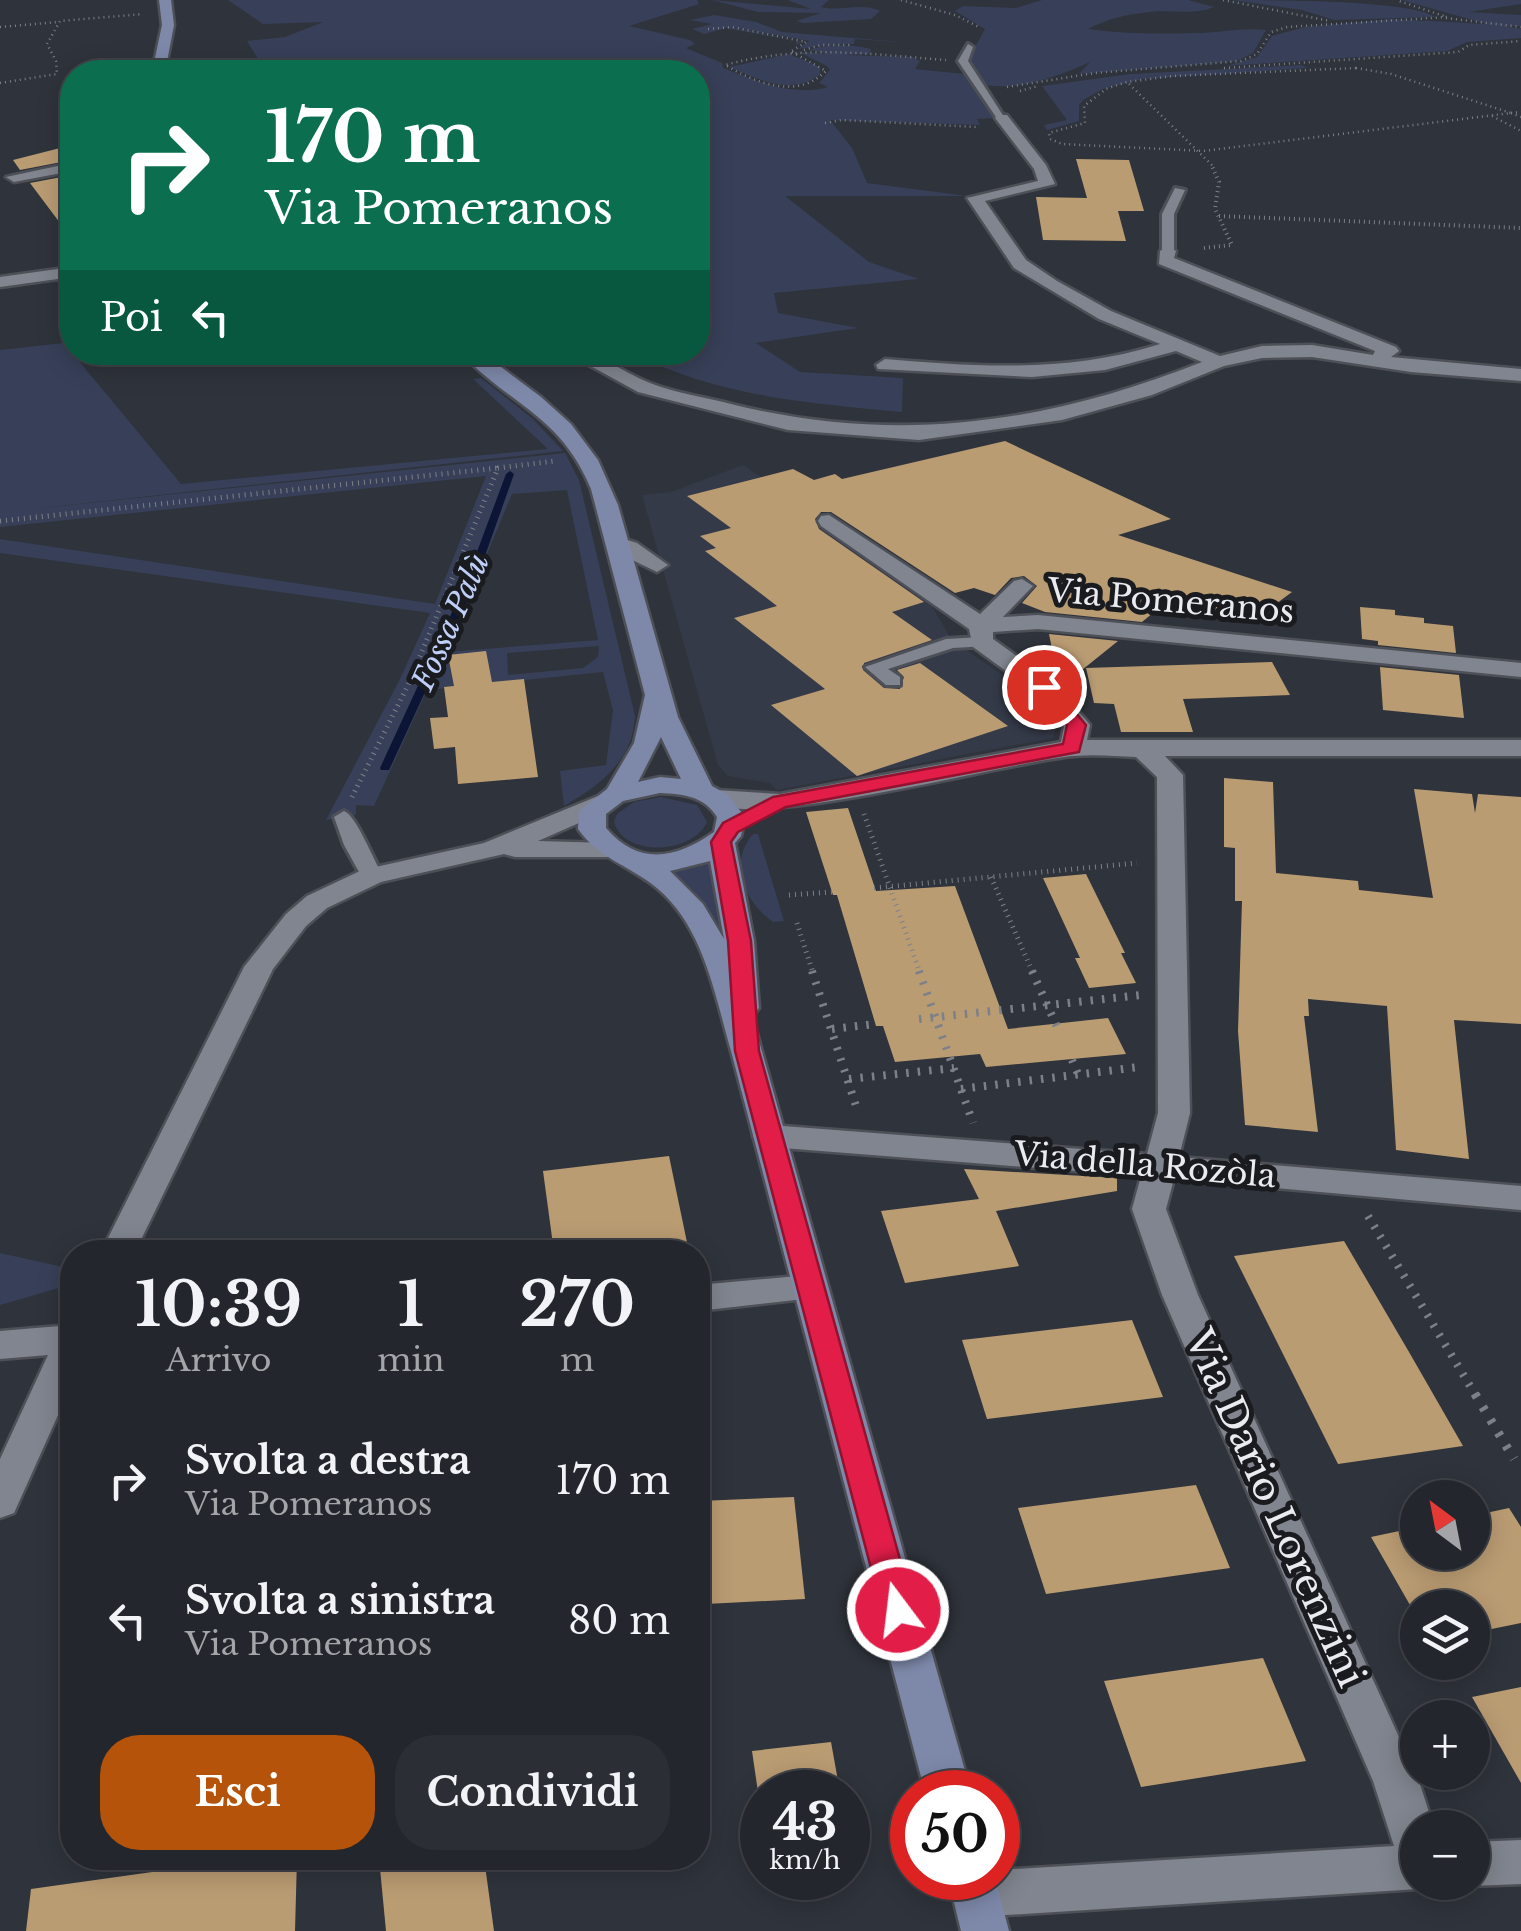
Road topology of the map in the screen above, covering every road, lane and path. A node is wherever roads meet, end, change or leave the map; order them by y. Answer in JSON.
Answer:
{"nodes":[{"id":1,"x":901,"y":0,"type":"edge"},
{"id":2,"x":1223,"y":0,"type":"edge"},
{"id":3,"x":1396,"y":0,"type":"edge"},
{"id":4,"x":167,"y":6,"type":"edge"},
{"id":5,"x":1445,"y":18,"type":"junction"},
{"id":6,"x":60,"y":22,"type":"junction"},
{"id":7,"x":1333,"y":22,"type":"junction"},
{"id":8,"x":0,"y":27,"type":"edge"},
{"id":9,"x":1521,"y":27,"type":"edge"},
{"id":10,"x":708,"y":28,"type":"dead end"},
{"id":11,"x":1521,"y":41,"type":"edge"},
{"id":12,"x":851,"y":45,"type":"dead end"},
{"id":13,"x":968,"y":47,"type":"joint"},
{"id":14,"x":803,"y":50,"type":"junction"},
{"id":15,"x":792,"y":52,"type":"junction"},
{"id":16,"x":160,"y":60,"type":"edge"},
{"id":17,"x":963,"y":62,"type":"junction"},
{"id":18,"x":0,"y":83,"type":"edge"},
{"id":19,"x":981,"y":91,"type":"junction"},
{"id":20,"x":1020,"y":91,"type":"dead end"},
{"id":21,"x":1510,"y":113,"type":"junction"},
{"id":22,"x":1521,"y":114,"type":"edge"},
{"id":23,"x":1492,"y":116,"type":"junction"},
{"id":24,"x":825,"y":123,"type":"dead end"},
{"id":25,"x":1005,"y":123,"type":"junction"},
{"id":26,"x":1521,"y":132,"type":"edge"},
{"id":27,"x":60,"y":169,"type":"edge"},
{"id":28,"x":14,"y":177,"type":"dead end"},
{"id":29,"x":1179,"y":190,"type":"dead end"},
{"id":30,"x":1219,"y":216,"type":"dead end"},
{"id":31,"x":1521,"y":228,"type":"edge"},
{"id":32,"x":1168,"y":252,"type":"joint"},
{"id":33,"x":60,"y":274,"type":"edge"},
{"id":34,"x":0,"y":282,"type":"edge"},
{"id":35,"x":1176,"y":345,"type":"junction"},
{"id":36,"x":1370,"y":360,"type":"junction"},
{"id":37,"x":1218,"y":362,"type":"junction"},
{"id":38,"x":885,"y":364,"type":"dead end"},
{"id":39,"x":485,"y":365,"type":"edge"},
{"id":40,"x":599,"y":365,"type":"edge"},
{"id":41,"x":1521,"y":375,"type":"edge"},
{"id":42,"x":587,"y":457,"type":"junction"},
{"id":43,"x":498,"y":468,"type":"junction"},
{"id":44,"x":0,"y":521,"type":"edge"},
{"id":45,"x":830,"y":521,"type":"dead end"},
{"id":46,"x":618,"y":544,"type":"junction"},
{"id":47,"x":1022,"y":586,"type":"dead end"},
{"id":48,"x":628,"y":588,"type":"junction"},
{"id":49,"x":981,"y":634,"type":"junction"},
{"id":50,"x":1521,"y":670,"type":"edge"},
{"id":51,"x":893,"y":681,"type":"dead end"},
{"id":52,"x":658,"y":693,"type":"junction"},
{"id":53,"x":1072,"y":748,"type":"junction"},
{"id":54,"x":1521,"y":748,"type":"edge"},
{"id":55,"x":1143,"y":749,"type":"junction"},
{"id":56,"x":709,"y":794,"type":"junction"},
{"id":57,"x":611,"y":798,"type":"junction"},
{"id":58,"x":858,"y":799,"type":"dead end"},
{"id":59,"x":780,"y":802,"type":"junction"},
{"id":60,"x":344,"y":817,"type":"joint"},
{"id":61,"x":726,"y":835,"type":"junction"},
{"id":62,"x":492,"y":849,"type":"junction"},
{"id":63,"x":608,"y":850,"type":"junction"},
{"id":64,"x":637,"y":860,"type":"junction"},
{"id":65,"x":1149,"y":862,"type":"dead end"},
{"id":66,"x":372,"y":876,"type":"junction"},
{"id":67,"x":991,"y":877,"type":"junction"},
{"id":68,"x":889,"y":886,"type":"junction"},
{"id":69,"x":874,"y":888,"type":"dead end"},
{"id":70,"x":832,"y":892,"type":"dead end"},
{"id":71,"x":790,"y":896,"type":"dead end"},
{"id":72,"x":797,"y":923,"type":"dead end"},
{"id":73,"x":1152,"y":994,"type":"dead end"},
{"id":74,"x":1048,"y":1005,"type":"junction"},
{"id":75,"x":936,"y":1018,"type":"junction"},
{"id":76,"x":919,"y":1019,"type":"dead end"},
{"id":77,"x":875,"y":1024,"type":"dead end"},
{"id":78,"x":1056,"y":1026,"type":"dead end"},
{"id":79,"x":832,"y":1028,"type":"junction"},
{"id":80,"x":747,"y":1051,"type":"junction"},
{"id":81,"x":1072,"y":1060,"type":"dead end"},
{"id":82,"x":1174,"y":1062,"type":"junction"},
{"id":83,"x":954,"y":1068,"type":"junction"},
{"id":84,"x":1078,"y":1074,"type":"junction"},
{"id":85,"x":849,"y":1079,"type":"junction"},
{"id":86,"x":961,"y":1089,"type":"junction"},
{"id":87,"x":858,"y":1122,"type":"dead end"},
{"id":88,"x":976,"y":1130,"type":"dead end"},
{"id":89,"x":770,"y":1136,"type":"junction"},
{"id":90,"x":1163,"y":1166,"type":"junction"},
{"id":91,"x":1521,"y":1198,"type":"edge"},
{"id":92,"x":1359,"y":1200,"type":"dead end"},
{"id":93,"x":124,"y":1240,"type":"edge"},
{"id":94,"x":809,"y":1288,"type":"junction"},
{"id":95,"x":710,"y":1297,"type":"edge"},
{"id":96,"x":0,"y":1346,"type":"edge"},
{"id":97,"x":60,"y":1349,"type":"edge"},
{"id":98,"x":60,"y":1374,"type":"edge"},
{"id":99,"x":1514,"y":1459,"type":"dead end"},
{"id":100,"x":0,"y":1502,"type":"edge"},
{"id":101,"x":942,"y":1770,"type":"edge"},
{"id":102,"x":1406,"y":1810,"type":"edge"},
{"id":103,"x":1521,"y":1862,"type":"edge"},
{"id":104,"x":1490,"y":1863,"type":"edge"},
{"id":105,"x":1400,"y":1868,"type":"edge"},
{"id":106,"x":978,"y":1901,"type":"edge"}],
"edges":[{"from":1,"to":13,"type":"path"},
{"from":2,"to":7,"type":"path"},
{"from":3,"to":5,"type":"path"},
{"from":4,"to":6,"type":"path"},
{"from":4,"to":16,"type":"main road"},
{"from":5,"to":7,"type":"path"},
{"from":5,"to":9,"type":"path"},
{"from":6,"to":8,"type":"path"},
{"from":6,"to":18,"type":"path"},
{"from":7,"to":19,"type":"path"},
{"from":10,"to":15,"type":"path"},
{"from":11,"to":20,"type":"path"},
{"from":12,"to":14,"type":"path"},
{"from":13,"to":17,"type":"lane"},
{"from":14,"to":15,"type":"path"},
{"from":14,"to":17,"type":"path"},
{"from":15,"to":15,"type":"path"},
{"from":17,"to":19,"type":"lane"},
{"from":19,"to":25,"type":"lane"},
{"from":21,"to":22,"type":"path"},
{"from":21,"to":23,"type":"path"},
{"from":21,"to":23,"type":"path"},
{"from":23,"to":26,"type":"path"},
{"from":24,"to":25,"type":"path"},
{"from":25,"to":35,"type":"street"},
{"from":27,"to":28,"type":"street"},
{"from":29,"to":32,"type":"lane"},
{"from":30,"to":31,"type":"path"},
{"from":32,"to":36,"type":"street"},
{"from":33,"to":34,"type":"street"},
{"from":35,"to":37,"type":"street"},
{"from":35,"to":38,"type":"street"},
{"from":36,"to":37,"type":"street"},
{"from":36,"to":41,"type":"street"},
{"from":37,"to":40,"type":"street"},
{"from":39,"to":42,"type":"main road"},
{"from":42,"to":43,"type":"path"},
{"from":42,"to":46,"type":"main road"},
{"from":43,"to":44,"type":"path"},
{"from":43,"to":60,"type":"path"},
{"from":45,"to":49,"type":"street"},
{"from":46,"to":48,"type":"main road"},
{"from":46,"to":48,"type":"street"},
{"from":47,"to":49,"type":"street"},
{"from":48,"to":52,"type":"main road"},
{"from":49,"to":50,"type":"street","name":"Via Pomeranos"},
{"from":49,"to":51,"type":"lane"},
{"from":49,"to":53,"type":"street"},
{"from":52,"to":56,"type":"main road"},
{"from":52,"to":57,"type":"main road"},
{"from":53,"to":55,"type":"street"},
{"from":53,"to":59,"type":"street"},
{"from":54,"to":55,"type":"street"},
{"from":55,"to":82,"type":"street"},
{"from":56,"to":57,"type":"main road"},
{"from":56,"to":59,"type":"street"},
{"from":56,"to":61,"type":"main road"},
{"from":57,"to":62,"type":"street"},
{"from":57,"to":63,"type":"main road"},
{"from":58,"to":68,"type":"path"},
{"from":59,"to":61,"type":"street"},
{"from":60,"to":66,"type":"lane"},
{"from":61,"to":64,"type":"main road"},
{"from":61,"to":80,"type":"main road"},
{"from":62,"to":63,"type":"street"},
{"from":62,"to":66,"type":"street"},
{"from":63,"to":64,"type":"main road"},
{"from":64,"to":80,"type":"main road"},
{"from":65,"to":67,"type":"path"},
{"from":66,"to":93,"type":"street"},
{"from":67,"to":68,"type":"path"},
{"from":67,"to":74,"type":"path"},
{"from":68,"to":69,"type":"path"},
{"from":68,"to":75,"type":"path"},
{"from":70,"to":71,"type":"path"},
{"from":72,"to":79,"type":"path"},
{"from":73,"to":74,"type":"path"},
{"from":74,"to":75,"type":"path"},
{"from":74,"to":78,"type":"path"},
{"from":75,"to":76,"type":"path"},
{"from":75,"to":83,"type":"path"},
{"from":77,"to":79,"type":"path"},
{"from":79,"to":85,"type":"path"},
{"from":80,"to":89,"type":"main road"},
{"from":81,"to":84,"type":"path"},
{"from":82,"to":84,"type":"path"},
{"from":82,"to":90,"type":"street"},
{"from":83,"to":85,"type":"path"},
{"from":83,"to":86,"type":"path"},
{"from":84,"to":86,"type":"path"},
{"from":85,"to":87,"type":"path"},
{"from":86,"to":88,"type":"path"},
{"from":89,"to":90,"type":"street","name":"Via della Rozòla"},
{"from":89,"to":94,"type":"main road"},
{"from":90,"to":91,"type":"street","name":"Via della Rozòla"},
{"from":90,"to":102,"type":"street","name":"Via Dario Lorenzini"},
{"from":92,"to":99,"type":"path"},
{"from":94,"to":95,"type":"street"},
{"from":94,"to":101,"type":"main road"},
{"from":96,"to":97,"type":"street"},
{"from":98,"to":100,"type":"street"},
{"from":103,"to":104,"type":"street"},
{"from":105,"to":106,"type":"street"}]}
